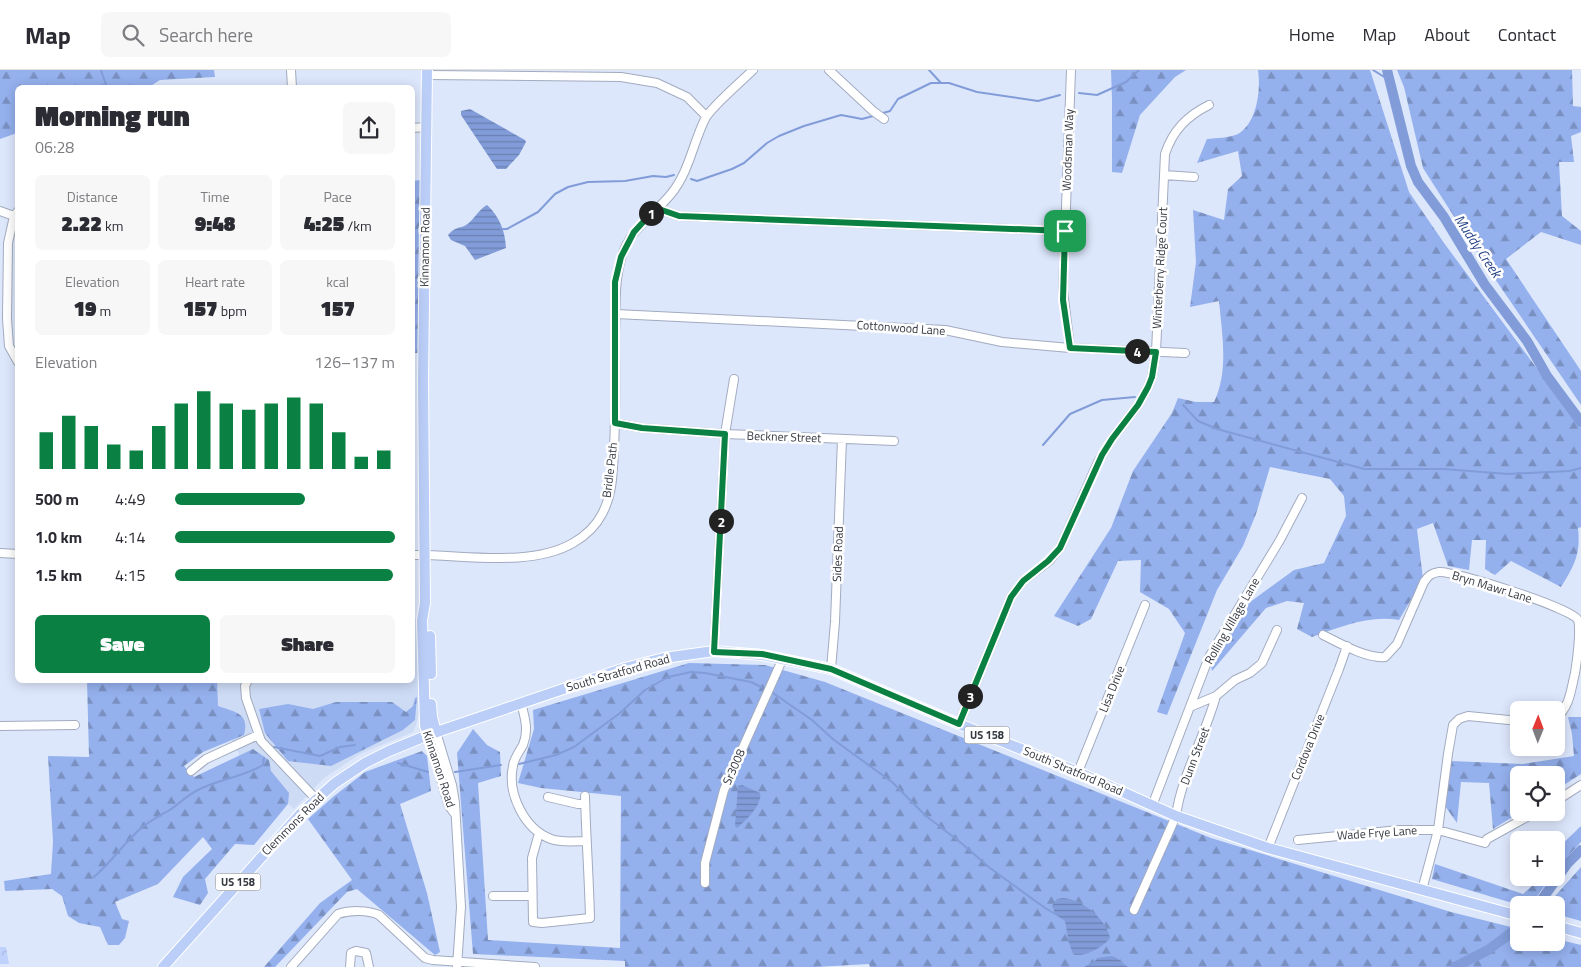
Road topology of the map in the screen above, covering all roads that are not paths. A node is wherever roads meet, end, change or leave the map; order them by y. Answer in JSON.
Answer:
{"nodes":[{"id":1,"x":291,"y":70,"type":"edge"},
{"id":2,"x":753,"y":70,"type":"edge"},
{"id":3,"x":829,"y":70,"type":"edge"},
{"id":4,"x":1071,"y":70,"type":"edge"},
{"id":5,"x":427,"y":72,"type":"edge"},
{"id":6,"x":292,"y":85,"type":"edge"},
{"id":7,"x":1209,"y":105,"type":"dead end"},
{"id":8,"x":706,"y":116,"type":"junction"},
{"id":9,"x":884,"y":119,"type":"dead end"},
{"id":10,"x":426,"y":127,"type":"junction"},
{"id":11,"x":415,"y":128,"type":"edge"},
{"id":12,"x":1164,"y":175,"type":"junction"},
{"id":13,"x":1194,"y":176,"type":"dead end"},
{"id":14,"x":656,"y":208,"type":"junction"},
{"id":15,"x":0,"y":211,"type":"edge"},
{"id":16,"x":15,"y":214,"type":"edge"},
{"id":17,"x":15,"y":218,"type":"edge"},
{"id":18,"x":1065,"y":231,"type":"junction"},
{"id":19,"x":616,"y":314,"type":"junction"},
{"id":20,"x":1070,"y":348,"type":"junction"},
{"id":21,"x":1156,"y":352,"type":"junction"},
{"id":22,"x":1185,"y":353,"type":"dead end"},
{"id":23,"x":15,"y":357,"type":"edge"},
{"id":24,"x":734,"y":379,"type":"dead end"},
{"id":25,"x":615,"y":423,"type":"junction"},
{"id":26,"x":725,"y":434,"type":"junction"},
{"id":27,"x":842,"y":439,"type":"junction"},
{"id":28,"x":894,"y":441,"type":"dead end"},
{"id":29,"x":1302,"y":498,"type":"dead end"},
{"id":30,"x":0,"y":553,"type":"edge"},
{"id":31,"x":15,"y":554,"type":"edge"},
{"id":32,"x":425,"y":554,"type":"junction"},
{"id":33,"x":415,"y":555,"type":"edge"},
{"id":34,"x":1145,"y":605,"type":"dead end"},
{"id":35,"x":1277,"y":630,"type":"dead end"},
{"id":36,"x":1323,"y":635,"type":"dead end"},
{"id":37,"x":1347,"y":646,"type":"junction"},
{"id":38,"x":714,"y":652,"type":"junction"},
{"id":39,"x":783,"y":658,"type":"junction"},
{"id":40,"x":831,"y":669,"type":"junction"},
{"id":41,"x":246,"y":683,"type":"edge"},
{"id":42,"x":1216,"y":696,"type":"junction"},
{"id":43,"x":521,"y":703,"type":"junction"},
{"id":44,"x":1190,"y":707,"type":"junction"},
{"id":45,"x":1565,"y":708,"type":"edge"},
{"id":46,"x":1510,"y":720,"type":"edge"},
{"id":47,"x":959,"y":724,"type":"junction"},
{"id":48,"x":75,"y":725,"type":"dead end"},
{"id":49,"x":0,"y":726,"type":"edge"},
{"id":50,"x":432,"y":733,"type":"junction"},
{"id":51,"x":258,"y":735,"type":"junction"},
{"id":52,"x":191,"y":771,"type":"dead end"},
{"id":53,"x":1078,"y":772,"type":"junction"},
{"id":54,"x":1581,"y":785,"type":"edge"},
{"id":55,"x":1565,"y":795,"type":"edge"},
{"id":56,"x":548,"y":797,"type":"dead end"},
{"id":57,"x":316,"y":799,"type":"junction"},
{"id":58,"x":1152,"y":806,"type":"junction"},
{"id":59,"x":1176,"y":816,"type":"junction"},
{"id":60,"x":1520,"y":821,"type":"edge"},
{"id":61,"x":1438,"y":830,"type":"junction"},
{"id":62,"x":539,"y":833,"type":"junction"},
{"id":63,"x":1298,"y":840,"type":"dead end"},
{"id":64,"x":586,"y":842,"type":"junction"},
{"id":65,"x":1268,"y":848,"type":"junction"},
{"id":66,"x":705,"y":883,"type":"dead end"},
{"id":67,"x":1422,"y":890,"type":"junction"},
{"id":68,"x":493,"y":896,"type":"dead end"},
{"id":69,"x":532,"y":896,"type":"junction"},
{"id":70,"x":1134,"y":910,"type":"dead end"},
{"id":71,"x":1510,"y":913,"type":"edge"},
{"id":72,"x":1565,"y":929,"type":"edge"},
{"id":73,"x":1581,"y":933,"type":"edge"},
{"id":74,"x":457,"y":964,"type":"edge"},
{"id":75,"x":162,"y":967,"type":"edge"},
{"id":76,"x":291,"y":967,"type":"edge"},
{"id":77,"x":350,"y":967,"type":"edge"},
{"id":78,"x":368,"y":967,"type":"edge"},
{"id":79,"x":535,"y":967,"type":"edge"}],
"edges":[{"from":1,"to":6,"type":"street"},
{"from":2,"to":8,"type":"street","name":"Bridle Path"},
{"from":3,"to":9,"type":"street"},
{"from":4,"to":18,"type":"street","name":"Woodsman Way"},
{"from":5,"to":8,"type":"street"},
{"from":5,"to":10,"type":"main road","name":"Kinnamon Road"},
{"from":7,"to":12,"type":"street","name":"Winterberry Ridge Court"},
{"from":8,"to":14,"type":"street","name":"Bridle Path"},
{"from":10,"to":11,"type":"street"},
{"from":10,"to":32,"type":"main road","name":"Kinnamon Road"},
{"from":12,"to":13,"type":"street"},
{"from":12,"to":21,"type":"street","name":"Winterberry Ridge Court"},
{"from":14,"to":18,"type":"street"},
{"from":14,"to":19,"type":"street","name":"Bridle Path"},
{"from":15,"to":16,"type":"street"},
{"from":17,"to":23,"type":"street"},
{"from":18,"to":20,"type":"street","name":"Woodsman Way"},
{"from":19,"to":20,"type":"street","name":"Cottonwood Lane"},
{"from":19,"to":25,"type":"street","name":"Bridle Path"},
{"from":20,"to":21,"type":"street","name":"Cottonwood Lane"},
{"from":21,"to":22,"type":"street","name":"Cottonwood Lane"},
{"from":21,"to":47,"type":"street","name":"Winterberry Ridge Court"},
{"from":24,"to":26,"type":"street"},
{"from":25,"to":26,"type":"street","name":"Beckner Street"},
{"from":25,"to":32,"type":"street","name":"Bridle Path"},
{"from":26,"to":27,"type":"street","name":"Beckner Street"},
{"from":26,"to":38,"type":"street"},
{"from":27,"to":28,"type":"street","name":"Beckner Street"},
{"from":27,"to":40,"type":"street","name":"Sides Road"},
{"from":29,"to":44,"type":"street","name":"Rolling Village Lane"},
{"from":30,"to":31,"type":"street"},
{"from":32,"to":33,"type":"street","name":"Bridle Path"},
{"from":32,"to":50,"type":"main road","name":"Kinnamon Road"},
{"from":34,"to":53,"type":"street","name":"Lisa Drive"},
{"from":35,"to":42,"type":"street"},
{"from":36,"to":37,"type":"street","name":"Bryn Mawr Lane"},
{"from":37,"to":45,"type":"street","name":"Bryn Mawr Lane"},
{"from":37,"to":65,"type":"street","name":"Cordova Drive"},
{"from":38,"to":39,"type":"main road","name":"South Stratford Road","number":"US 158"},
{"from":38,"to":43,"type":"main road","name":"South Stratford Road","number":"US 158"},
{"from":39,"to":40,"type":"main road","name":"South Stratford Road","number":"US 158"},
{"from":39,"to":66,"type":"street","name":"Sr3008"},
{"from":40,"to":47,"type":"main road","name":"South Stratford Road","number":"US 158"},
{"from":41,"to":51,"type":"street"},
{"from":42,"to":44,"type":"street"},
{"from":42,"to":59,"type":"street","name":"Dunn Street"},
{"from":43,"to":50,"type":"main road","name":"South Stratford Road","number":"US 158"},
{"from":43,"to":62,"type":"street"},
{"from":44,"to":58,"type":"street","name":"Rolling Village Lane"},
{"from":46,"to":61,"type":"street"},
{"from":47,"to":53,"type":"main road","name":"South Stratford Road","number":"US 158"},
{"from":48,"to":49,"type":"street"},
{"from":50,"to":57,"type":"main road","name":"Clemmons Road","number":"US 158"},
{"from":50,"to":74,"type":"street","name":"Kinnamon Road"},
{"from":51,"to":52,"type":"street"},
{"from":51,"to":57,"type":"street"},
{"from":53,"to":58,"type":"main road","name":"South Stratford Road","number":"US 158"},
{"from":54,"to":55,"type":"street"},
{"from":56,"to":64,"type":"street"},
{"from":57,"to":75,"type":"main road","name":"Clemmons Road","number":"US 158"},
{"from":58,"to":59,"type":"main road","name":"South Stratford Road","number":"US 158"},
{"from":59,"to":65,"type":"main road","name":"South Stratford Road","number":"US 158"},
{"from":59,"to":70,"type":"street","name":"Dunn Street"},
{"from":60,"to":61,"type":"street","name":"Wade Frye Lane"},
{"from":61,"to":63,"type":"street","name":"Wade Frye Lane"},
{"from":61,"to":67,"type":"street"},
{"from":62,"to":64,"type":"street"},
{"from":62,"to":69,"type":"street"},
{"from":64,"to":69,"type":"street"},
{"from":65,"to":67,"type":"main road","name":"South Stratford Road","number":"US 158"},
{"from":67,"to":71,"type":"main road","name":"South Stratford Road","number":"US 158"},
{"from":68,"to":69,"type":"street"},
{"from":72,"to":73,"type":"main road"},
{"from":74,"to":76,"type":"street"},
{"from":74,"to":79,"type":"street"},
{"from":77,"to":78,"type":"street"}]}
